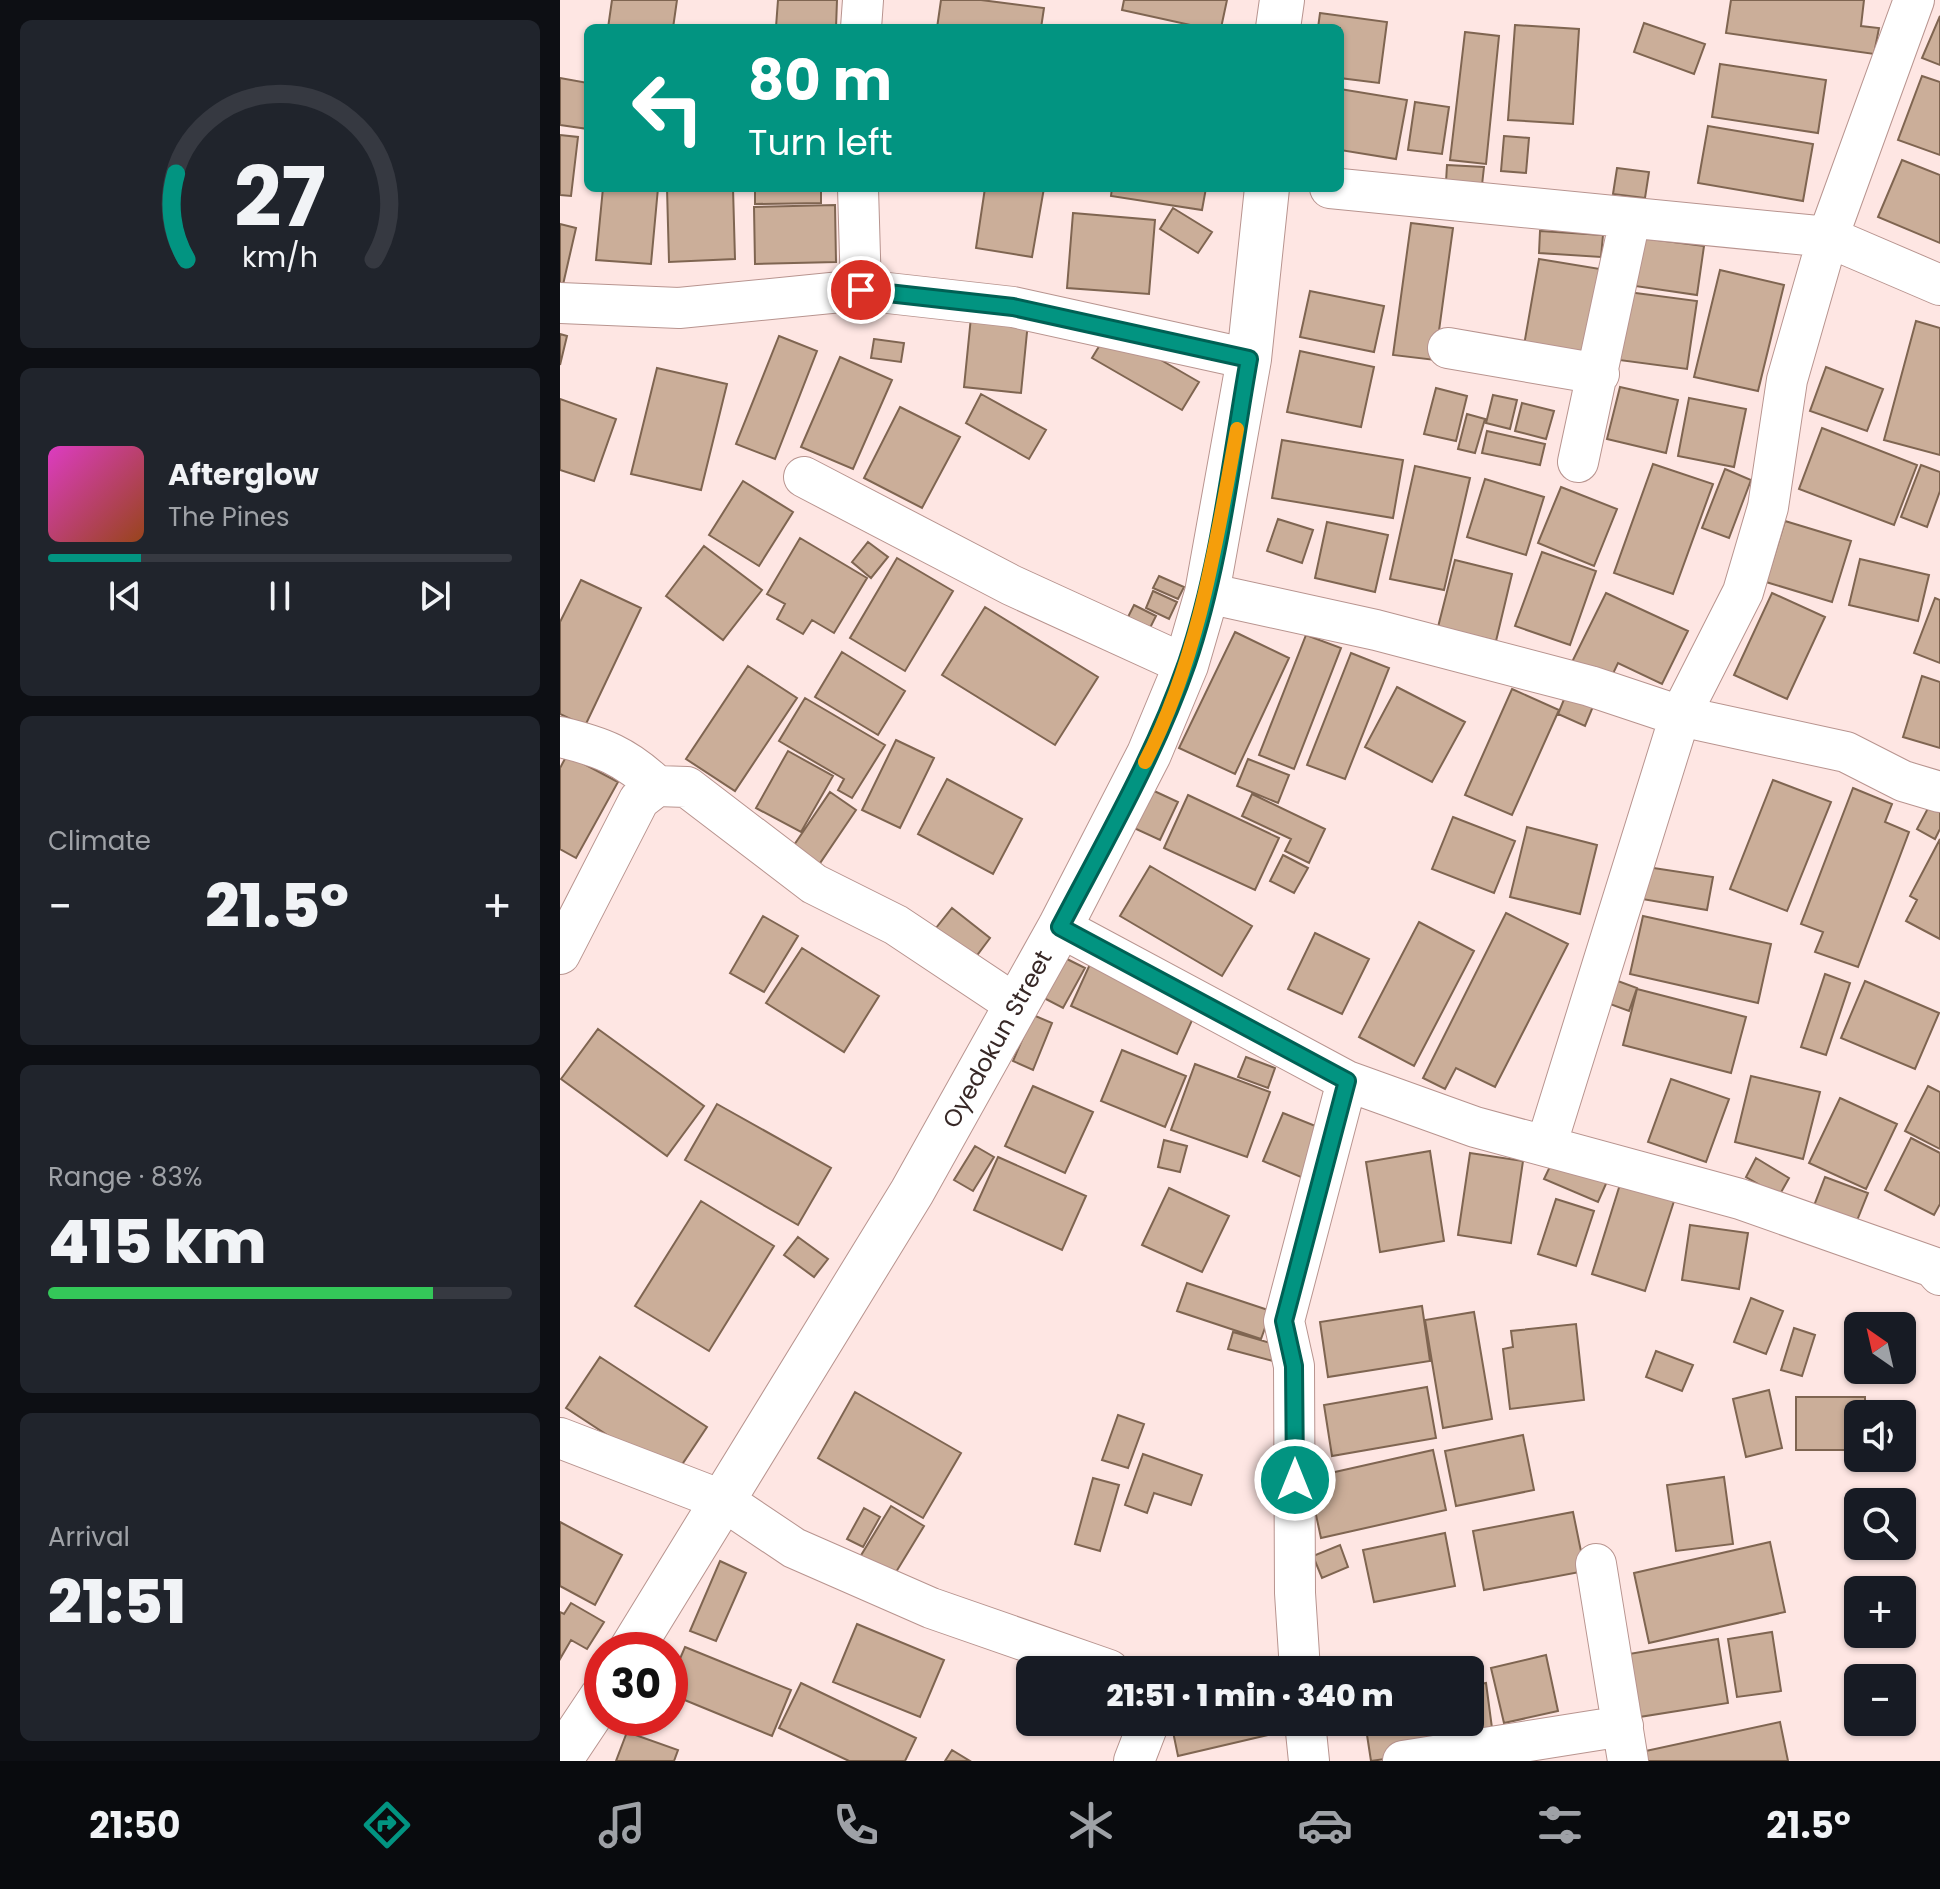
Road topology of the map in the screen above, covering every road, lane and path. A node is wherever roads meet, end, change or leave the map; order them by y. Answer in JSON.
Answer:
{"nodes":[{"id":1,"x":863,"y":0,"type":"edge"},
{"id":2,"x":1282,"y":0,"type":"edge"},
{"id":3,"x":1914,"y":0,"type":"edge"},
{"id":4,"x":861,"y":24,"type":"edge"},
{"id":5,"x":1279,"y":24,"type":"edge"},
{"id":6,"x":1344,"y":189,"type":"edge"},
{"id":7,"x":858,"y":192,"type":"edge"},
{"id":8,"x":1267,"y":192,"type":"edge"},
{"id":9,"x":1630,"y":219,"type":"junction"},
{"id":10,"x":1828,"y":237,"type":"junction"},
{"id":11,"x":1940,"y":285,"type":"edge"},
{"id":12,"x":861,"y":290,"type":"junction"},
{"id":13,"x":560,"y":303,"type":"edge"},
{"id":14,"x":1448,"y":348,"type":"dead end"},
{"id":15,"x":1249,"y":359,"type":"junction"},
{"id":16,"x":1599,"y":374,"type":"junction"},
{"id":17,"x":1578,"y":462,"type":"dead end"},
{"id":18,"x":804,"y":477,"type":"dead end"},
{"id":19,"x":1207,"y":593,"type":"junction"},
{"id":20,"x":1186,"y":665,"type":"junction"},
{"id":21,"x":1680,"y":716,"type":"junction"},
{"id":22,"x":560,"y":737,"type":"edge"},
{"id":23,"x":657,"y":786,"type":"junction"},
{"id":24,"x":1940,"y":792,"type":"edge"},
{"id":25,"x":1060,"y":927,"type":"junction"},
{"id":26,"x":560,"y":954,"type":"edge"},
{"id":27,"x":1016,"y":1005,"type":"junction"},
{"id":28,"x":1347,"y":1081,"type":"junction"},
{"id":29,"x":1546,"y":1146,"type":"junction"},
{"id":30,"x":1940,"y":1275,"type":"edge"},
{"id":31,"x":560,"y":1438,"type":"edge"},
{"id":32,"x":724,"y":1501,"type":"junction"},
{"id":33,"x":1596,"y":1564,"type":"dead end"},
{"id":34,"x":642,"y":1632,"type":"edge"},
{"id":35,"x":1069,"y":1656,"type":"edge"},
{"id":36,"x":1299,"y":1656,"type":"edge"},
{"id":37,"x":584,"y":1724,"type":"edge"},
{"id":38,"x":1144,"y":1736,"type":"edge"},
{"id":39,"x":1306,"y":1736,"type":"edge"},
{"id":40,"x":1625,"y":1743,"type":"edge"},
{"id":41,"x":560,"y":1760,"type":"edge"},
{"id":42,"x":1134,"y":1761,"type":"edge"},
{"id":43,"x":1309,"y":1761,"type":"edge"},
{"id":44,"x":1403,"y":1761,"type":"edge"}],
"edges":[{"from":1,"to":4,"type":"street"},
{"from":2,"to":5,"type":"street"},
{"from":3,"to":10,"type":"street"},
{"from":6,"to":9,"type":"street"},
{"from":7,"to":12,"type":"street"},
{"from":8,"to":15,"type":"street","name":"Oyedokun Street"},
{"from":9,"to":10,"type":"street"},
{"from":9,"to":16,"type":"street"},
{"from":10,"to":11,"type":"street"},
{"from":10,"to":21,"type":"street"},
{"from":12,"to":13,"type":"street"},
{"from":12,"to":15,"type":"street"},
{"from":14,"to":16,"type":"street"},
{"from":15,"to":19,"type":"street","name":"Oyedokun Street"},
{"from":16,"to":17,"type":"street"},
{"from":18,"to":20,"type":"street"},
{"from":19,"to":20,"type":"street","name":"Oyedokun Street"},
{"from":19,"to":21,"type":"street"},
{"from":20,"to":25,"type":"street","name":"Oyedokun Street"},
{"from":21,"to":24,"type":"street"},
{"from":21,"to":29,"type":"street"},
{"from":22,"to":23,"type":"street"},
{"from":23,"to":26,"type":"street"},
{"from":23,"to":27,"type":"street"},
{"from":25,"to":27,"type":"street","name":"Oyedokun Street"},
{"from":25,"to":28,"type":"street"},
{"from":27,"to":32,"type":"street","name":"Oyedokun Street"},
{"from":28,"to":29,"type":"street"},
{"from":28,"to":36,"type":"street"},
{"from":29,"to":30,"type":"street"},
{"from":31,"to":32,"type":"street"},
{"from":32,"to":34,"type":"street","name":"Oyedokun Street"},
{"from":32,"to":35,"type":"street"},
{"from":33,"to":40,"type":"street"},
{"from":37,"to":41,"type":"street"},
{"from":38,"to":42,"type":"street"},
{"from":39,"to":43,"type":"street"},
{"from":40,"to":44,"type":"street"}]}
